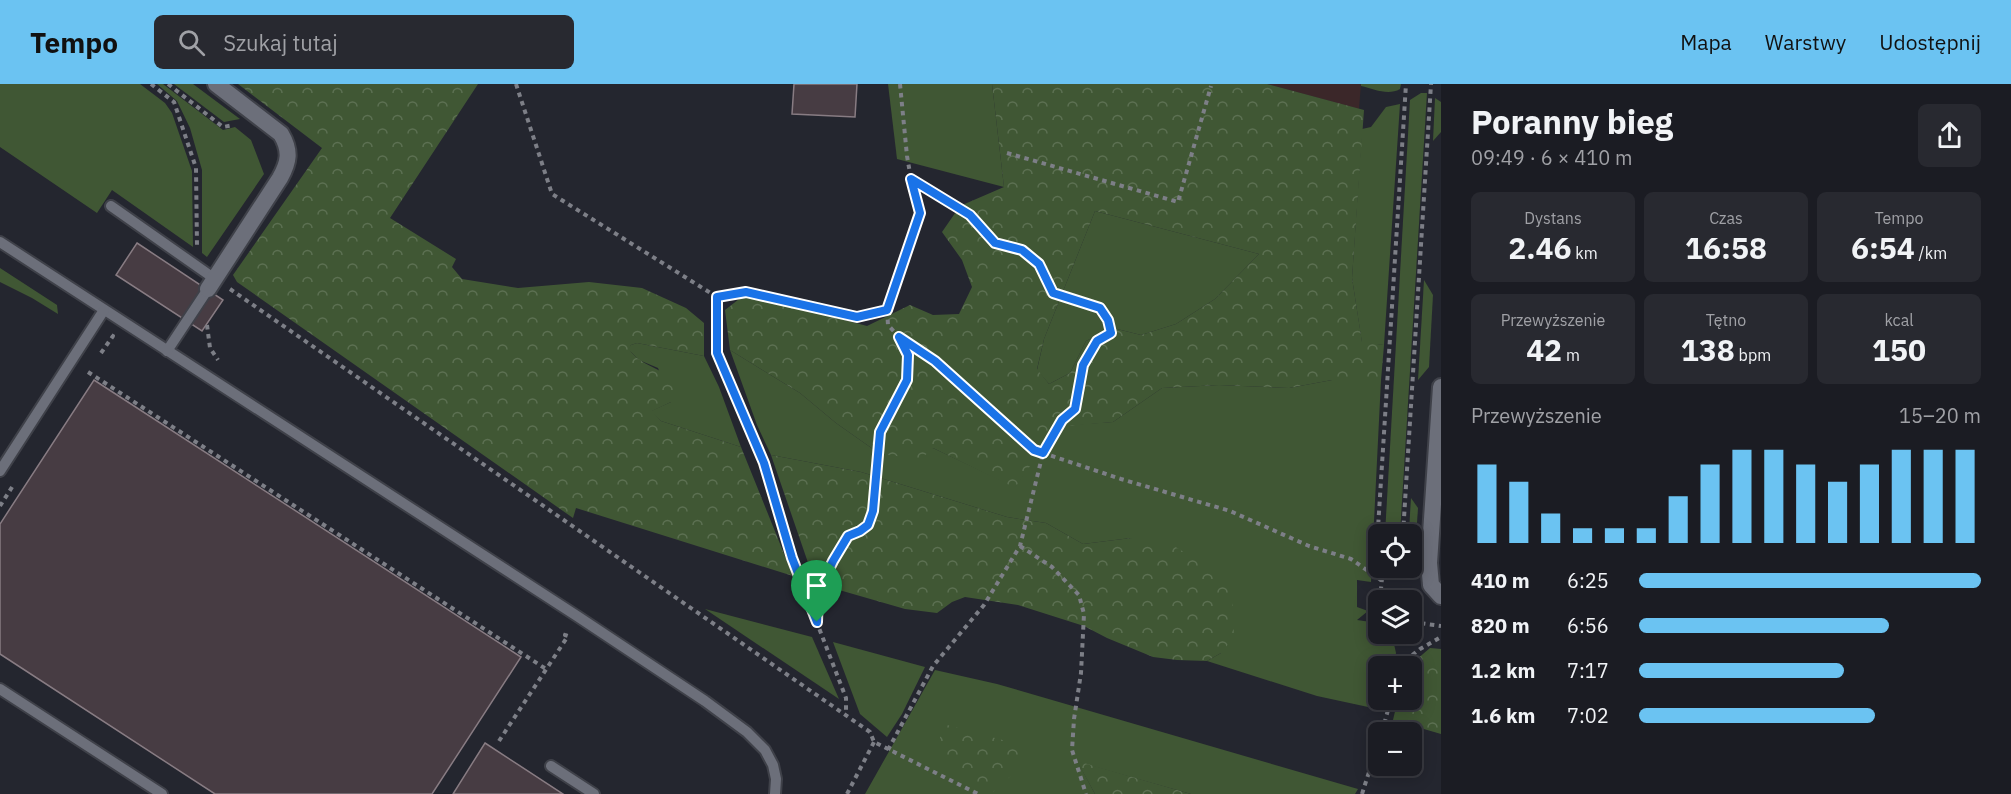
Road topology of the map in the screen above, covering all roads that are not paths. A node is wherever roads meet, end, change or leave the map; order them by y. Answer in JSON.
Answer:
{"nodes":[{"id":1,"x":216,"y":84,"type":"edge"},
{"id":2,"x":111,"y":206,"type":"dead end"},
{"id":3,"x":0,"y":242,"type":"edge"},
{"id":4,"x":212,"y":284,"type":"junction"},
{"id":5,"x":104,"y":310,"type":"junction"},
{"id":6,"x":167,"y":351,"type":"junction"},
{"id":7,"x":1441,"y":387,"type":"edge"},
{"id":8,"x":0,"y":471,"type":"edge"},
{"id":9,"x":1439,"y":594,"type":"edge"},
{"id":10,"x":0,"y":689,"type":"edge"},
{"id":11,"x":551,"y":766,"type":"dead end"},
{"id":12,"x":162,"y":794,"type":"edge"},
{"id":13,"x":594,"y":794,"type":"edge"},
{"id":14,"x":775,"y":794,"type":"edge"}],
"edges":[{"from":1,"to":4,"type":"street"},
{"from":2,"to":4,"type":"lane"},
{"from":3,"to":5,"type":"lane"},
{"from":4,"to":6,"type":"lane"},
{"from":5,"to":6,"type":"lane"},
{"from":5,"to":8,"type":"lane"},
{"from":6,"to":14,"type":"lane"},
{"from":7,"to":9,"type":"street"},
{"from":10,"to":12,"type":"lane"},
{"from":11,"to":13,"type":"lane"}]}
